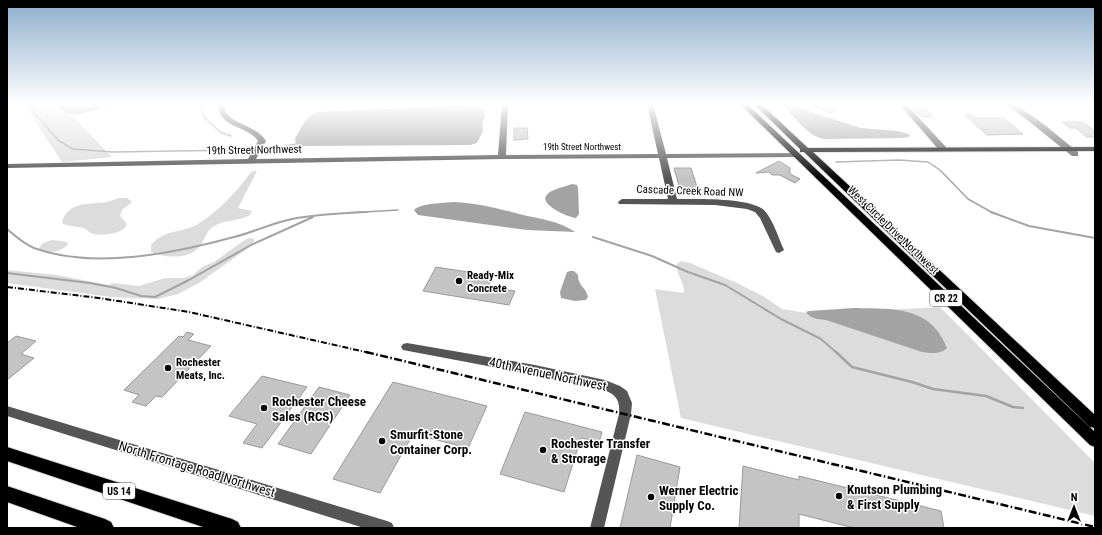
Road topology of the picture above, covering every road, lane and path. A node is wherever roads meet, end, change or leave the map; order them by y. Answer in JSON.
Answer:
{"nodes":[{"id":1,"x":247,"y":129,"type":"edge"},
{"id":2,"x":504,"y":129,"type":"edge"},
{"id":3,"x":656,"y":129,"type":"edge"},
{"id":4,"x":773,"y":129,"type":"edge"},
{"id":5,"x":779,"y":129,"type":"edge"},
{"id":6,"x":925,"y":129,"type":"edge"},
{"id":7,"x":1043,"y":129,"type":"edge"},
{"id":8,"x":943,"y":149,"type":"junction"},
{"id":9,"x":1067,"y":149,"type":"junction"},
{"id":10,"x":1095,"y":149,"type":"edge"},
{"id":11,"x":801,"y":153,"type":"junction"},
{"id":12,"x":662,"y":154,"type":"junction"},
{"id":13,"x":1075,"y":154,"type":"junction"},
{"id":14,"x":1095,"y":154,"type":"edge"},
{"id":15,"x":502,"y":157,"type":"junction"},
{"id":16,"x":251,"y":161,"type":"junction"},
{"id":17,"x":7,"y":166,"type":"edge"},
{"id":18,"x":622,"y":202,"type":"dead end"},
{"id":19,"x":673,"y":202,"type":"junction"},
{"id":20,"x":779,"y":250,"type":"dead end"},
{"id":21,"x":407,"y":347,"type":"dead end"},
{"id":22,"x":7,"y":411,"type":"edge"},
{"id":23,"x":1095,"y":423,"type":"edge"},
{"id":24,"x":1095,"y":441,"type":"edge"},
{"id":25,"x":7,"y":454,"type":"edge"},
{"id":26,"x":7,"y":494,"type":"edge"},
{"id":27,"x":105,"y":528,"type":"edge"},
{"id":28,"x":232,"y":528,"type":"edge"},
{"id":29,"x":387,"y":528,"type":"edge"},
{"id":30,"x":597,"y":528,"type":"edge"}],
"edges":[{"from":1,"to":16,"type":"street"},
{"from":2,"to":15,"type":"street"},
{"from":3,"to":12,"type":"street"},
{"from":4,"to":11,"type":"main road","name":"West Circle Drive Northwest","number":"CR 22"},
{"from":5,"to":11,"type":"main road","name":"West Circle Drive Northwest","number":"CR 22"},
{"from":6,"to":8,"type":"street"},
{"from":7,"to":9,"type":"street"},
{"from":8,"to":9,"type":"main road","name":"19th Street Northwest"},
{"from":8,"to":11,"type":"main road","name":"19th Street Northwest"},
{"from":9,"to":10,"type":"main road","name":"19th Street Northwest"},
{"from":9,"to":13,"type":"street"},
{"from":11,"to":12,"type":"street","name":"19th Street Northwest"},
{"from":11,"to":13,"type":"main road","name":"19th Street Northwest"},
{"from":11,"to":23,"type":"main road","name":"West Circle Drive Northwest","number":"CR 22"},
{"from":11,"to":24,"type":"main road","name":"West Circle Drive Northwest","number":"CR 22"},
{"from":12,"to":15,"type":"street","name":"19th Street Northwest"},
{"from":12,"to":19,"type":"street"},
{"from":13,"to":14,"type":"main road","name":"19th Street Northwest"},
{"from":15,"to":16,"type":"street","name":"19th Street Northwest"},
{"from":16,"to":17,"type":"street","name":"19th Street Northwest"},
{"from":18,"to":19,"type":"street","name":"Cascade Creek Road NW"},
{"from":19,"to":20,"type":"street","name":"Cascade Creek Road NW"},
{"from":21,"to":30,"type":"street","name":"40th Avenue Northwest"},
{"from":22,"to":29,"type":"street","name":"North Frontage Road Northwest"},
{"from":25,"to":28,"type":"highway","number":"US 14"},
{"from":26,"to":27,"type":"highway"}]}
